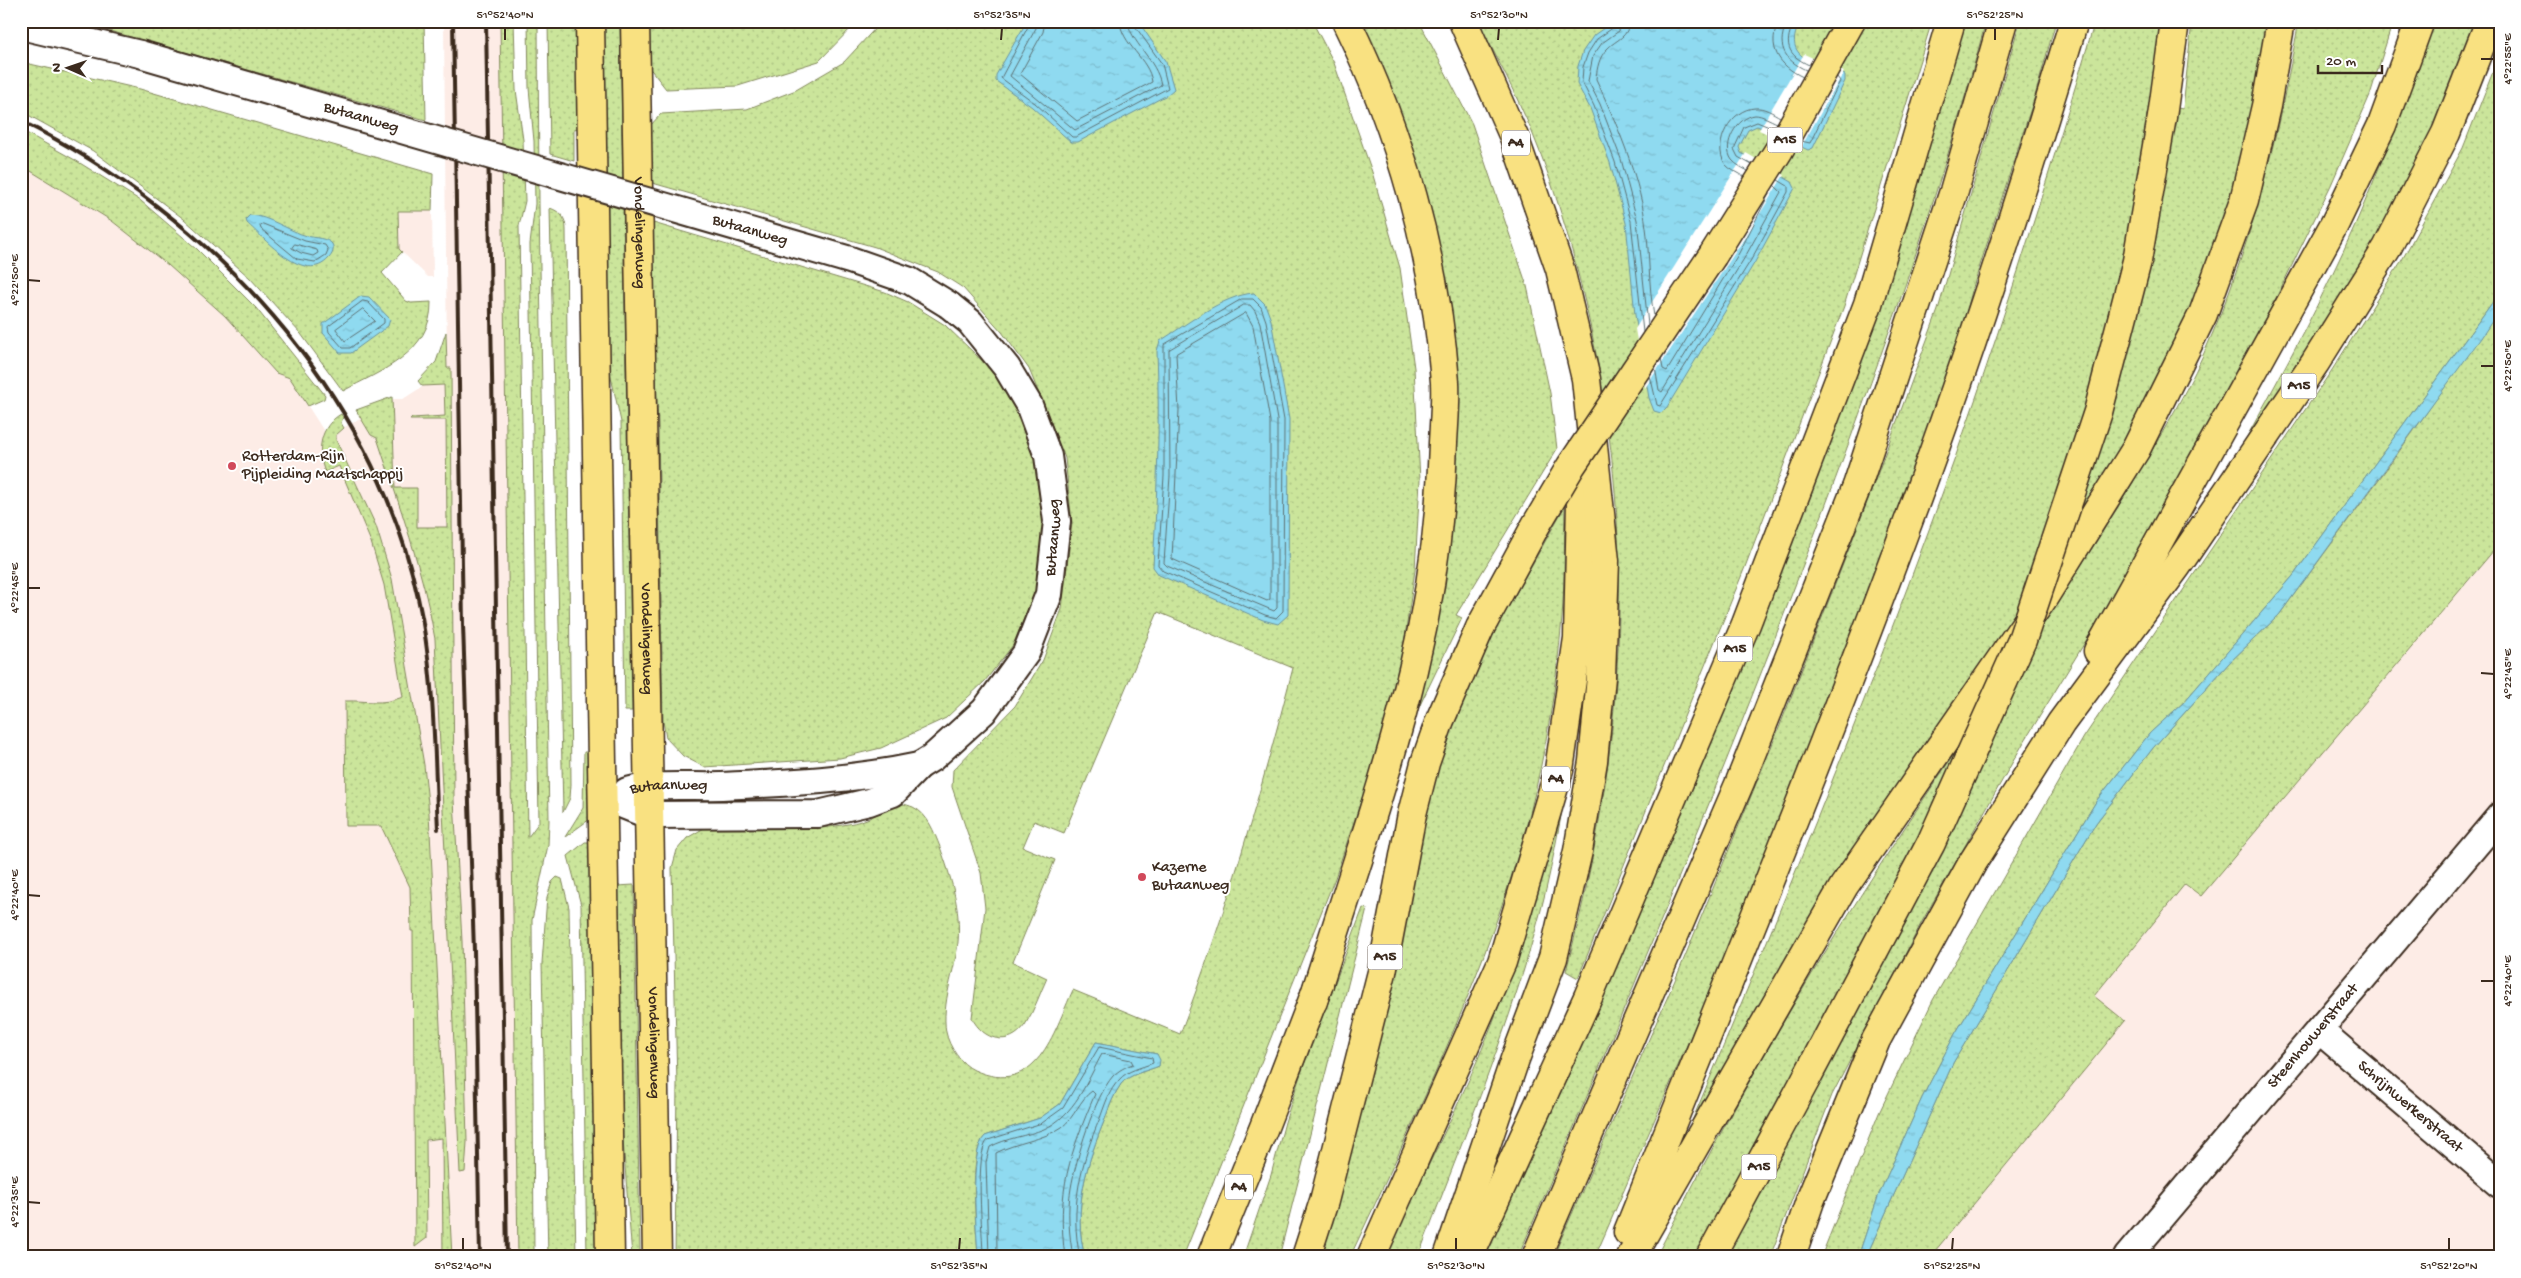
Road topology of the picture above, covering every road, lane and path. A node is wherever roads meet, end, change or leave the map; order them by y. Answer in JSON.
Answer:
{"nodes":[{"id":1,"x":590,"y":21,"type":"edge"},
{"id":2,"x":635,"y":21,"type":"edge"},
{"id":3,"x":1346,"y":21,"type":"edge"},
{"id":4,"x":1462,"y":21,"type":"edge"},
{"id":5,"x":1851,"y":21,"type":"edge"},
{"id":6,"x":1951,"y":21,"type":"edge"},
{"id":7,"x":2003,"y":21,"type":"edge"},
{"id":8,"x":2074,"y":21,"type":"edge"},
{"id":9,"x":2175,"y":21,"type":"edge"},
{"id":10,"x":2281,"y":21,"type":"edge"},
{"id":11,"x":2420,"y":21,"type":"edge"},
{"id":12,"x":2490,"y":21,"type":"edge"},
{"id":13,"x":21,"y":26,"type":"edge"},
{"id":14,"x":1560,"y":269,"type":"junction"},
{"id":15,"x":1592,"y":434,"type":"junction"},
{"id":16,"x":1465,"y":659,"type":"junction"},
{"id":17,"x":2061,"y":724,"type":"junction"},
{"id":18,"x":893,"y":782,"type":"junction"},
{"id":19,"x":648,"y":786,"type":"junction"},
{"id":20,"x":603,"y":797,"type":"junction"},
{"id":21,"x":648,"y":815,"type":"junction"},
{"id":22,"x":2500,"y":816,"type":"edge"},
{"id":23,"x":1312,"y":1001,"type":"junction"},
{"id":24,"x":2319,"y":1030,"type":"junction"},
{"id":25,"x":2500,"y":1184,"type":"edge"},
{"id":26,"x":1213,"y":1252,"type":"edge"},
{"id":27,"x":610,"y":1257,"type":"edge"},
{"id":28,"x":657,"y":1257,"type":"edge"},
{"id":29,"x":1306,"y":1257,"type":"edge"},
{"id":30,"x":1371,"y":1257,"type":"edge"},
{"id":31,"x":1448,"y":1257,"type":"edge"},
{"id":32,"x":1469,"y":1257,"type":"edge"},
{"id":33,"x":1536,"y":1257,"type":"edge"},
{"id":34,"x":1619,"y":1257,"type":"edge"},
{"id":35,"x":1631,"y":1257,"type":"edge"},
{"id":36,"x":1710,"y":1257,"type":"edge"},
{"id":37,"x":1791,"y":1257,"type":"edge"},
{"id":38,"x":2127,"y":1257,"type":"edge"}],
"edges":[{"from":1,"to":20,"type":"main road"},
{"from":2,"to":19,"type":"main road","name":"Vondelingenweg"},
{"from":3,"to":23,"type":"main road","number":"A4"},
{"from":4,"to":14,"type":"main road","number":"A4"},
{"from":5,"to":15,"type":"main road","number":"A15","bridge":true},
{"from":6,"to":32,"type":"main road","number":"A15"},
{"from":7,"to":33,"type":"main road"},
{"from":8,"to":34,"type":"main road"},
{"from":9,"to":36,"type":"main road","number":"A15","bridge":true},
{"from":10,"to":35,"type":"main road"},
{"from":11,"to":17,"type":"main road","number":"A15"},
{"from":12,"to":17,"type":"main road","number":"A15"},
{"from":13,"to":18,"type":"street","name":"Butaanweg","bridge":true},
{"from":14,"to":15,"type":"main road","number":"A4"},
{"from":14,"to":30,"type":"main road","number":"A4"},
{"from":15,"to":16,"type":"main road","number":"A15","bridge":true},
{"from":15,"to":31,"type":"main road","number":"A4"},
{"from":16,"to":23,"type":"main road","number":"A15"},
{"from":16,"to":29,"type":"main road","number":"A15"},
{"from":17,"to":37,"type":"main road","number":"A15"},
{"from":18,"to":19,"type":"street","name":"Butaanweg"},
{"from":18,"to":21,"type":"street","name":"Butaanweg"},
{"from":19,"to":20,"type":"street","name":"Butaanweg"},
{"from":19,"to":21,"type":"main road","name":"Vondelingenweg"},
{"from":20,"to":21,"type":"street","name":"Butaanweg"},
{"from":20,"to":27,"type":"main road"},
{"from":21,"to":28,"type":"main road","name":"Vondelingenweg"},
{"from":22,"to":24,"type":"street","name":"Steenhouwerstraat"},
{"from":23,"to":26,"type":"main road","number":"A4"},
{"from":24,"to":25,"type":"street","name":"Schrijnwerkerstraat"},
{"from":24,"to":38,"type":"street","name":"Steenhouwerstraat"}]}
